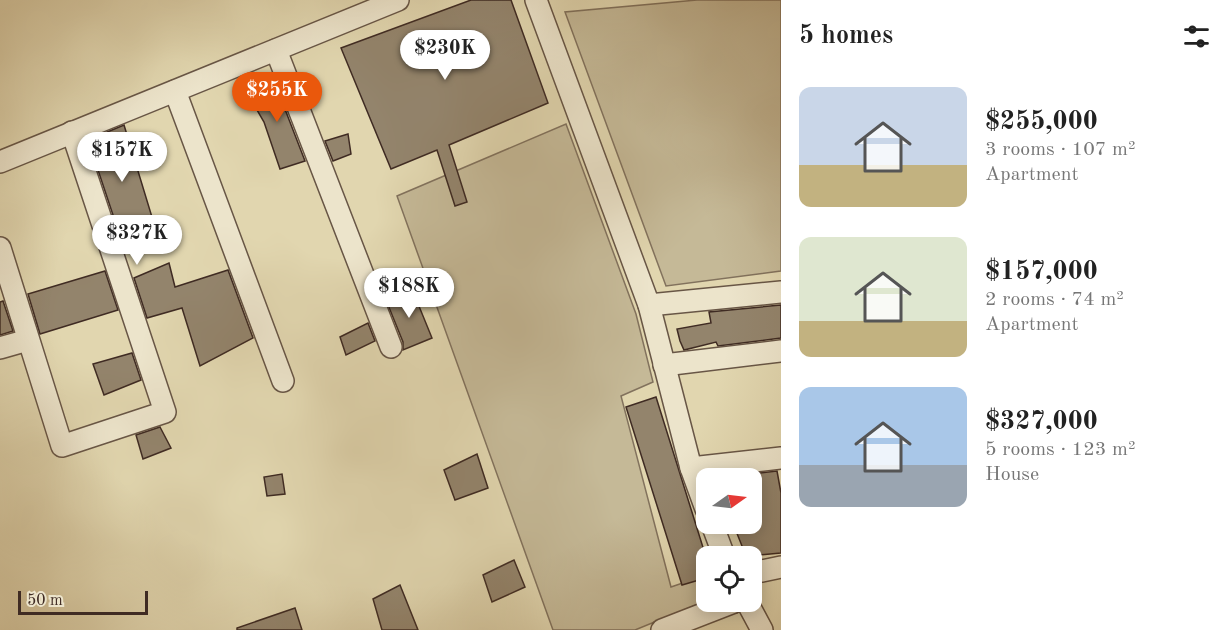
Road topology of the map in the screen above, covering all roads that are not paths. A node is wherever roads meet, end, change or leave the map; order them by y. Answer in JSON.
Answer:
{"nodes":[{"id":1,"x":398,"y":0,"type":"edge"},
{"id":2,"x":536,"y":0,"type":"edge"},
{"id":3,"x":276,"y":50,"type":"junction"},
{"id":4,"x":175,"y":91,"type":"junction"},
{"id":5,"x":72,"y":132,"type":"junction"},
{"id":6,"x":0,"y":162,"type":"edge"},
{"id":7,"x":0,"y":248,"type":"edge"},
{"id":8,"x":781,"y":292,"type":"edge"},
{"id":9,"x":649,"y":305,"type":"junction"},
{"id":10,"x":28,"y":340,"type":"junction"},
{"id":11,"x":391,"y":347,"type":"dead end"},
{"id":12,"x":0,"y":348,"type":"edge"},
{"id":13,"x":781,"y":351,"type":"edge"},
{"id":14,"x":664,"y":365,"type":"junction"},
{"id":15,"x":283,"y":381,"type":"dead end"},
{"id":16,"x":781,"y":458,"type":"edge"},
{"id":17,"x":691,"y":468,"type":"junction"},
{"id":18,"x":696,"y":482,"type":"edge"},
{"id":19,"x":781,"y":567,"type":"edge"},
{"id":20,"x":762,"y":571,"type":"edge"},
{"id":21,"x":708,"y":612,"type":"edge"},
{"id":22,"x":752,"y":612,"type":"edge"},
{"id":23,"x":662,"y":630,"type":"edge"},
{"id":24,"x":762,"y":630,"type":"edge"}],
"edges":[{"from":1,"to":3,"type":"street"},
{"from":2,"to":9,"type":"street"},
{"from":3,"to":4,"type":"street"},
{"from":3,"to":11,"type":"street"},
{"from":4,"to":5,"type":"street"},
{"from":4,"to":15,"type":"street"},
{"from":5,"to":6,"type":"street"},
{"from":5,"to":10,"type":"street"},
{"from":7,"to":10,"type":"street"},
{"from":8,"to":9,"type":"street"},
{"from":9,"to":14,"type":"street"},
{"from":10,"to":12,"type":"street"},
{"from":13,"to":14,"type":"street"},
{"from":14,"to":17,"type":"street"},
{"from":16,"to":17,"type":"street"},
{"from":17,"to":18,"type":"street"},
{"from":19,"to":20,"type":"street"},
{"from":21,"to":23,"type":"street"},
{"from":22,"to":24,"type":"street"}]}
